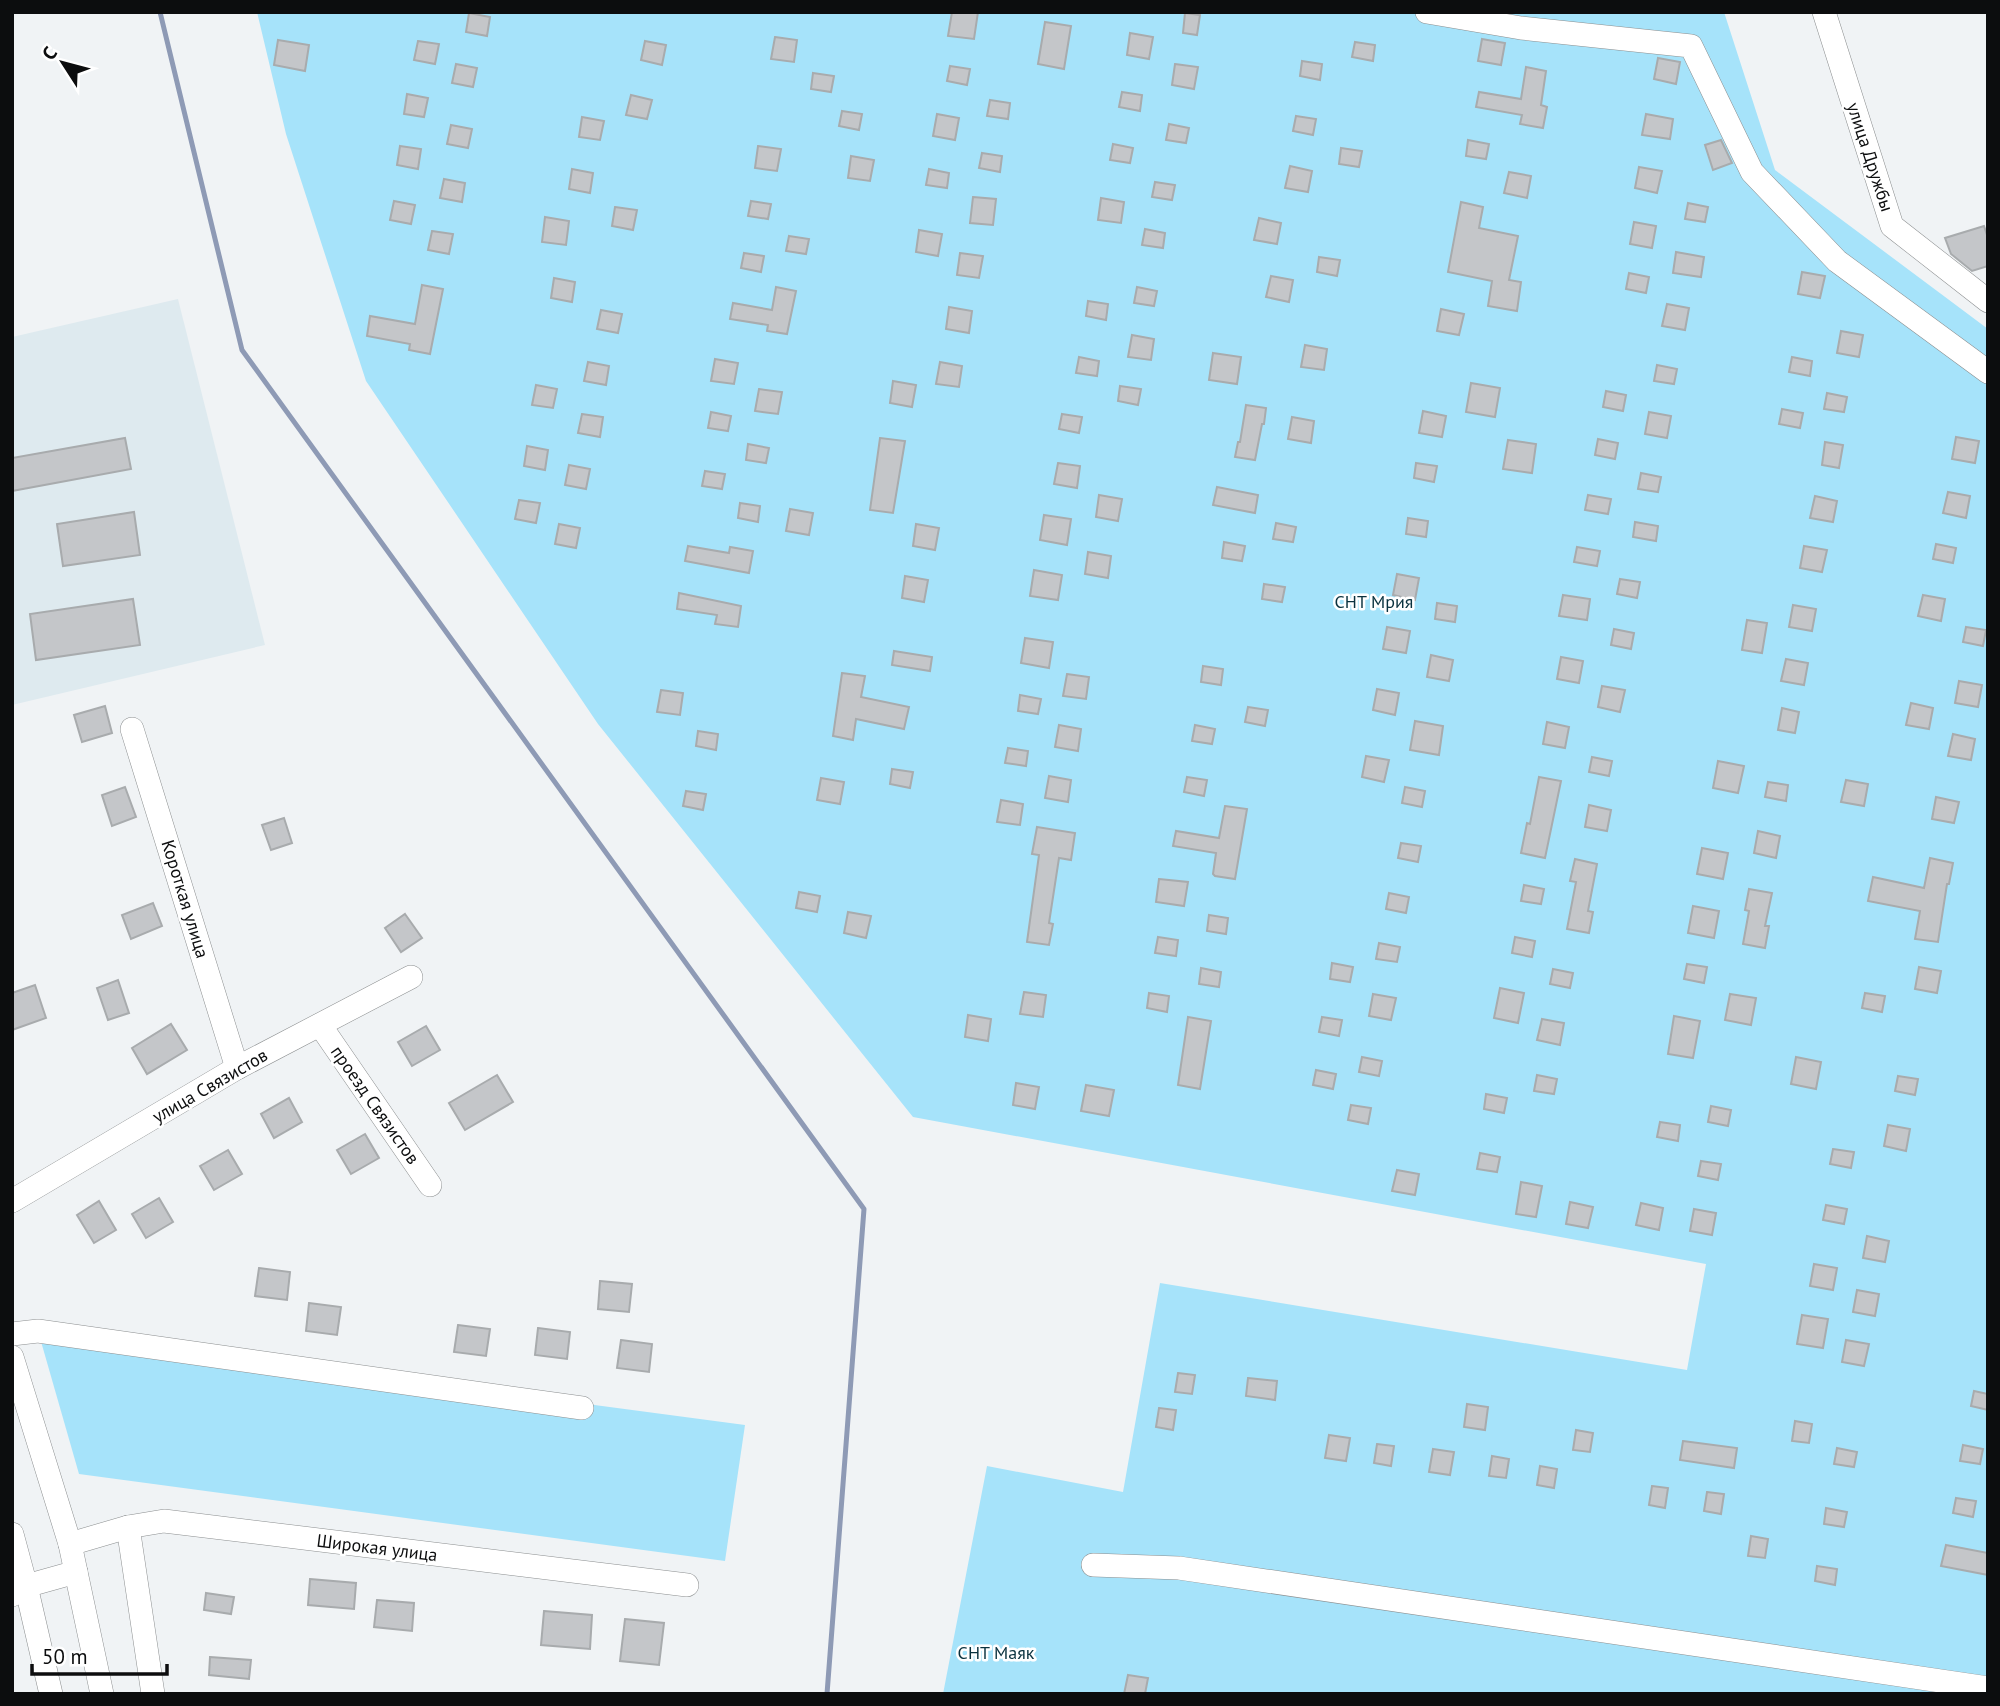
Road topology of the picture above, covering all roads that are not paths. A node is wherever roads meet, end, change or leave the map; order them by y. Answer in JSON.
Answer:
{"nodes":[{"id":1,"x":1427,"y":12,"type":"edge"},
{"id":2,"x":1824,"y":12,"type":"edge"},
{"id":3,"x":1988,"y":301,"type":"edge"},
{"id":4,"x":1988,"y":372,"type":"edge"},
{"id":5,"x":132,"y":729,"type":"dead end"},
{"id":6,"x":411,"y":976,"type":"dead end"},
{"id":7,"x":320,"y":1024,"type":"junction"},
{"id":8,"x":237,"y":1068,"type":"junction"},
{"id":9,"x":430,"y":1185,"type":"dead end"},
{"id":10,"x":12,"y":1201,"type":"edge"},
{"id":11,"x":12,"y":1334,"type":"edge"},
{"id":12,"x":12,"y":1357,"type":"edge"},
{"id":13,"x":582,"y":1408,"type":"dead end"},
{"id":14,"x":128,"y":1527,"type":"junction"},
{"id":15,"x":12,"y":1534,"type":"edge"},
{"id":16,"x":70,"y":1544,"type":"junction"},
{"id":17,"x":1093,"y":1565,"type":"dead end"},
{"id":18,"x":76,"y":1572,"type":"junction"},
{"id":19,"x":687,"y":1585,"type":"dead end"},
{"id":20,"x":19,"y":1590,"type":"edge"},
{"id":21,"x":1988,"y":1688,"type":"edge"},
{"id":22,"x":51,"y":1694,"type":"edge"},
{"id":23,"x":102,"y":1694,"type":"edge"},
{"id":24,"x":153,"y":1694,"type":"edge"}],
"edges":[{"from":1,"to":4,"type":"street"},
{"from":2,"to":3,"type":"street","name":"улица Дружбы"},
{"from":5,"to":8,"type":"street","name":"Короткая улица"},
{"from":6,"to":7,"type":"street","name":"улица Связистов"},
{"from":7,"to":8,"type":"street","name":"улица Связистов"},
{"from":7,"to":9,"type":"street","name":"проезд Связистов"},
{"from":8,"to":10,"type":"street","name":"улица Связистов"},
{"from":11,"to":13,"type":"street"},
{"from":12,"to":16,"type":"street"},
{"from":14,"to":16,"type":"street","name":"Широкая улица"},
{"from":14,"to":19,"type":"street","name":"Широкая улица"},
{"from":14,"to":24,"type":"street"},
{"from":15,"to":20,"type":"street"},
{"from":16,"to":18,"type":"street"},
{"from":17,"to":21,"type":"street"},
{"from":18,"to":20,"type":"street"},
{"from":18,"to":23,"type":"street"},
{"from":20,"to":22,"type":"street"}]}
